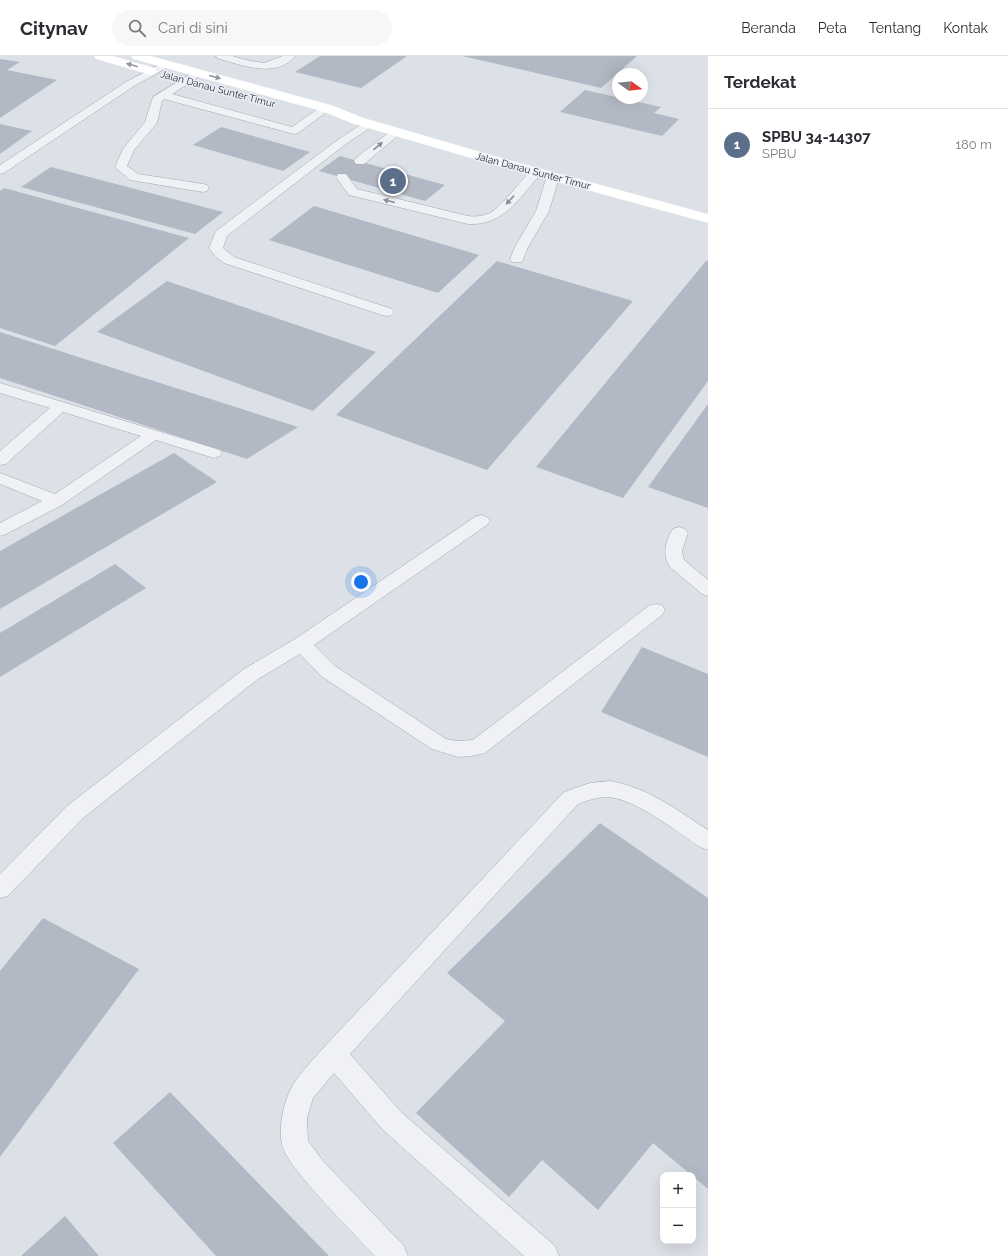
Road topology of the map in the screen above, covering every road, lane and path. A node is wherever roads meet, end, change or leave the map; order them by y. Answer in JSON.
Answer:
{"nodes":[{"id":1,"x":100,"y":56,"type":"edge"},
{"id":2,"x":137,"y":56,"type":"edge"},
{"id":3,"x":221,"y":56,"type":"edge"},
{"id":4,"x":290,"y":56,"type":"edge"},
{"id":5,"x":166,"y":64,"type":"junction"},
{"id":6,"x":152,"y":71,"type":"junction"},
{"id":7,"x":197,"y":73,"type":"junction"},
{"id":8,"x":185,"y":80,"type":"junction"},
{"id":9,"x":262,"y":90,"type":"junction"},
{"id":10,"x":162,"y":94,"type":"junction"},
{"id":11,"x":250,"y":98,"type":"junction"},
{"id":12,"x":326,"y":108,"type":"junction"},
{"id":13,"x":314,"y":116,"type":"junction"},
{"id":14,"x":364,"y":123,"type":"junction"},
{"id":15,"x":396,"y":132,"type":"junction"},
{"id":16,"x":360,"y":161,"type":"dead end"},
{"id":17,"x":0,"y":170,"type":"edge"},
{"id":18,"x":536,"y":172,"type":"junction"},
{"id":19,"x":342,"y":177,"type":"dead end"},
{"id":20,"x":556,"y":177,"type":"junction"},
{"id":21,"x":203,"y":188,"type":"dead end"},
{"id":22,"x":708,"y":219,"type":"edge"},
{"id":23,"x":517,"y":259,"type":"dead end"},
{"id":24,"x":387,"y":312,"type":"dead end"},
{"id":25,"x":0,"y":388,"type":"edge"},
{"id":26,"x":60,"y":406,"type":"junction"},
{"id":27,"x":153,"y":435,"type":"junction"},
{"id":28,"x":214,"y":453,"type":"dead end"},
{"id":29,"x":0,"y":460,"type":"edge"},
{"id":30,"x":0,"y":478,"type":"edge"},
{"id":31,"x":56,"y":501,"type":"junction"},
{"id":32,"x":481,"y":521,"type":"dead end"},
{"id":33,"x":0,"y":530,"type":"edge"},
{"id":34,"x":679,"y":533,"type":"dead end"},
{"id":35,"x":708,"y":590,"type":"edge"},
{"id":36,"x":656,"y":610,"type":"dead end"},
{"id":37,"x":302,"y":644,"type":"junction"},
{"id":38,"x":708,"y":841,"type":"edge"},
{"id":39,"x":0,"y":889,"type":"edge"},
{"id":40,"x":334,"y":1054,"type":"junction"},
{"id":41,"x":394,"y":1256,"type":"edge"},
{"id":42,"x":545,"y":1256,"type":"edge"}],
"edges":[{"from":6,"to":1,"type":"main road","name":"Jalan Danau Sunter Timur","one_way":true},
{"from":2,"to":5,"type":"main road","name":"Jalan Danau Sunter Timur"},
{"from":3,"to":4,"type":"lane"},
{"from":5,"to":6,"type":"lane"},
{"from":5,"to":7,"type":"main road","name":"Jalan Danau Sunter Timur"},
{"from":6,"to":8,"type":"main road","name":"Jalan Danau Sunter Timur"},
{"from":6,"to":17,"type":"lane"},
{"from":7,"to":8,"type":"lane"},
{"from":7,"to":9,"type":"main road","name":"Jalan Danau Sunter Timur","one_way":true},
{"from":8,"to":10,"type":"lane"},
{"from":8,"to":11,"type":"main road","name":"Jalan Danau Sunter Timur"},
{"from":9,"to":11,"type":"main road"},
{"from":9,"to":12,"type":"main road","name":"Jalan Danau Sunter Timur"},
{"from":10,"to":13,"type":"lane"},
{"from":10,"to":21,"type":"lane"},
{"from":11,"to":13,"type":"main road","name":"Jalan Danau Sunter Timur"},
{"from":12,"to":13,"type":"lane"},
{"from":12,"to":14,"type":"main road","name":"Jalan Danau Sunter Timur"},
{"from":13,"to":14,"type":"main road","name":"Jalan Danau Sunter Timur"},
{"from":14,"to":15,"type":"main road","name":"Jalan Danau Sunter Timur"},
{"from":14,"to":24,"type":"lane"},
{"from":16,"to":15,"type":"lane","one_way":true},
{"from":15,"to":18,"type":"main road","name":"Jalan Danau Sunter Timur"},
{"from":18,"to":19,"type":"lane","one_way":true},
{"from":18,"to":20,"type":"main road","name":"Jalan Danau Sunter Timur"},
{"from":20,"to":22,"type":"main road","name":"Jalan Danau Sunter Timur"},
{"from":20,"to":23,"type":"lane"},
{"from":25,"to":26,"type":"lane"},
{"from":26,"to":27,"type":"lane"},
{"from":26,"to":29,"type":"lane"},
{"from":27,"to":28,"type":"lane"},
{"from":27,"to":31,"type":"lane"},
{"from":30,"to":31,"type":"lane"},
{"from":31,"to":33,"type":"lane"},
{"from":32,"to":37,"type":"lane"},
{"from":34,"to":35,"type":"lane"},
{"from":36,"to":37,"type":"lane"},
{"from":37,"to":39,"type":"lane"},
{"from":38,"to":40,"type":"lane"},
{"from":40,"to":41,"type":"lane"},
{"from":40,"to":42,"type":"lane"}]}
